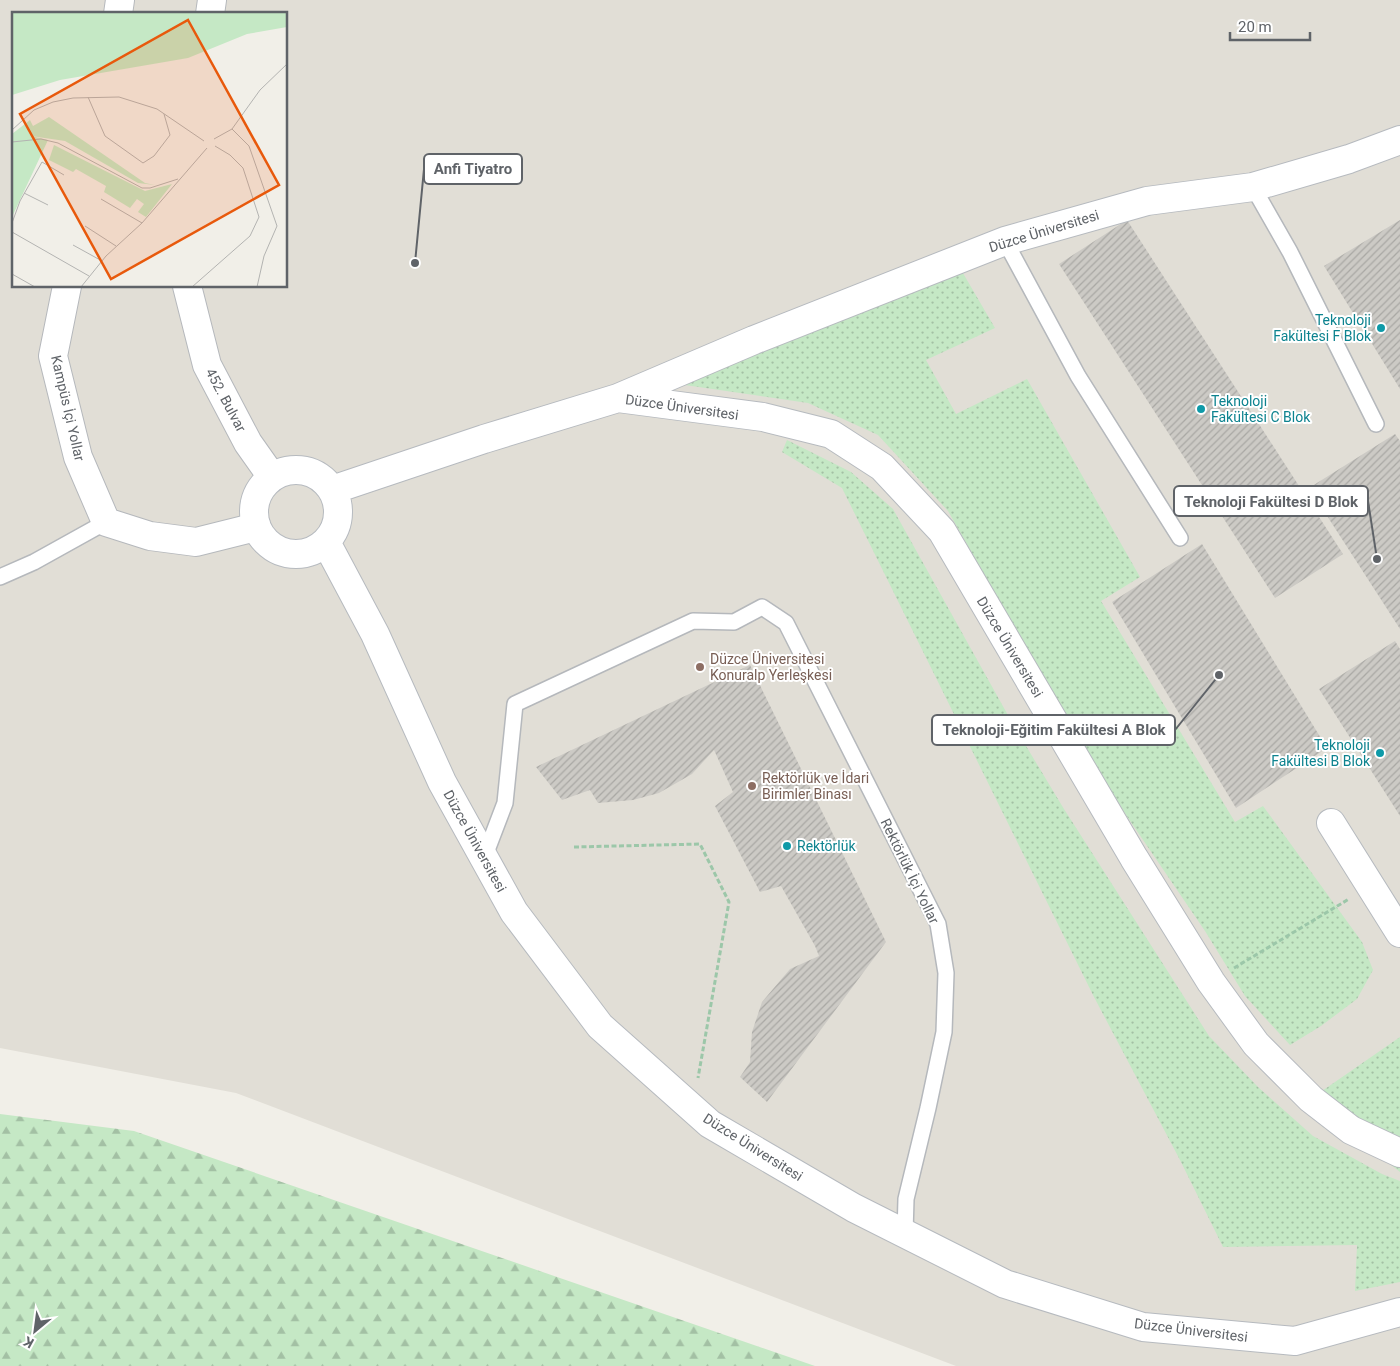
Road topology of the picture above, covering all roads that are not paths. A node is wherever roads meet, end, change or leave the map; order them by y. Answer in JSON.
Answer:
{"nodes":[{"id":1,"x":1398,"y":145,"type":"edge"},
{"id":2,"x":1253,"y":187,"type":"junction"},
{"id":3,"x":1006,"y":242,"type":"junction"},
{"id":4,"x":67,"y":288,"type":"edge"},
{"id":5,"x":188,"y":288,"type":"edge"},
{"id":6,"x":618,"y":398,"type":"junction"},
{"id":7,"x":1376,"y":424,"type":"dead end"},
{"id":8,"x":272,"y":477,"type":"junction"},
{"id":9,"x":332,"y":490,"type":"junction"},
{"id":10,"x":106,"y":522,"type":"junction"},
{"id":11,"x":256,"y":525,"type":"junction"},
{"id":12,"x":1180,"y":538,"type":"dead end"},
{"id":13,"x":326,"y":542,"type":"junction"},
{"id":14,"x":0,"y":577,"type":"edge"},
{"id":15,"x":1331,"y":822,"type":"dead end"},
{"id":16,"x":484,"y":858,"type":"junction"},
{"id":17,"x":1400,"y":932,"type":"edge"},
{"id":18,"x":1400,"y":1152,"type":"edge"},
{"id":19,"x":905,"y":1233,"type":"junction"},
{"id":20,"x":1400,"y":1312,"type":"edge"}],
"edges":[{"from":1,"to":2,"type":"street","name":"Düzce Üniversitesi"},
{"from":2,"to":3,"type":"street","name":"Düzce Üniversitesi"},
{"from":2,"to":7,"type":"lane"},
{"from":3,"to":6,"type":"street","name":"Düzce Üniversitesi"},
{"from":3,"to":12,"type":"lane"},
{"from":4,"to":10,"type":"street","name":"Kampüs İçi Yollar"},
{"from":5,"to":8,"type":"street","name":"452. Bulvar"},
{"from":6,"to":9,"type":"street","name":"Düzce Üniversitesi"},
{"from":6,"to":18,"type":"street","name":"Düzce Üniversitesi"},
{"from":8,"to":9,"type":"street"},
{"from":8,"to":11,"type":"street"},
{"from":9,"to":13,"type":"street"},
{"from":10,"to":11,"type":"street"},
{"from":10,"to":14,"type":"lane"},
{"from":11,"to":13,"type":"street"},
{"from":13,"to":16,"type":"street","name":"Düzce Üniversitesi"},
{"from":15,"to":17,"type":"street"},
{"from":16,"to":19,"type":"street","name":"Düzce Üniversitesi"},
{"from":16,"to":19,"type":"lane","name":"Rektörlük İçi Yollar"},
{"from":19,"to":20,"type":"street","name":"Düzce Üniversitesi"}]}
